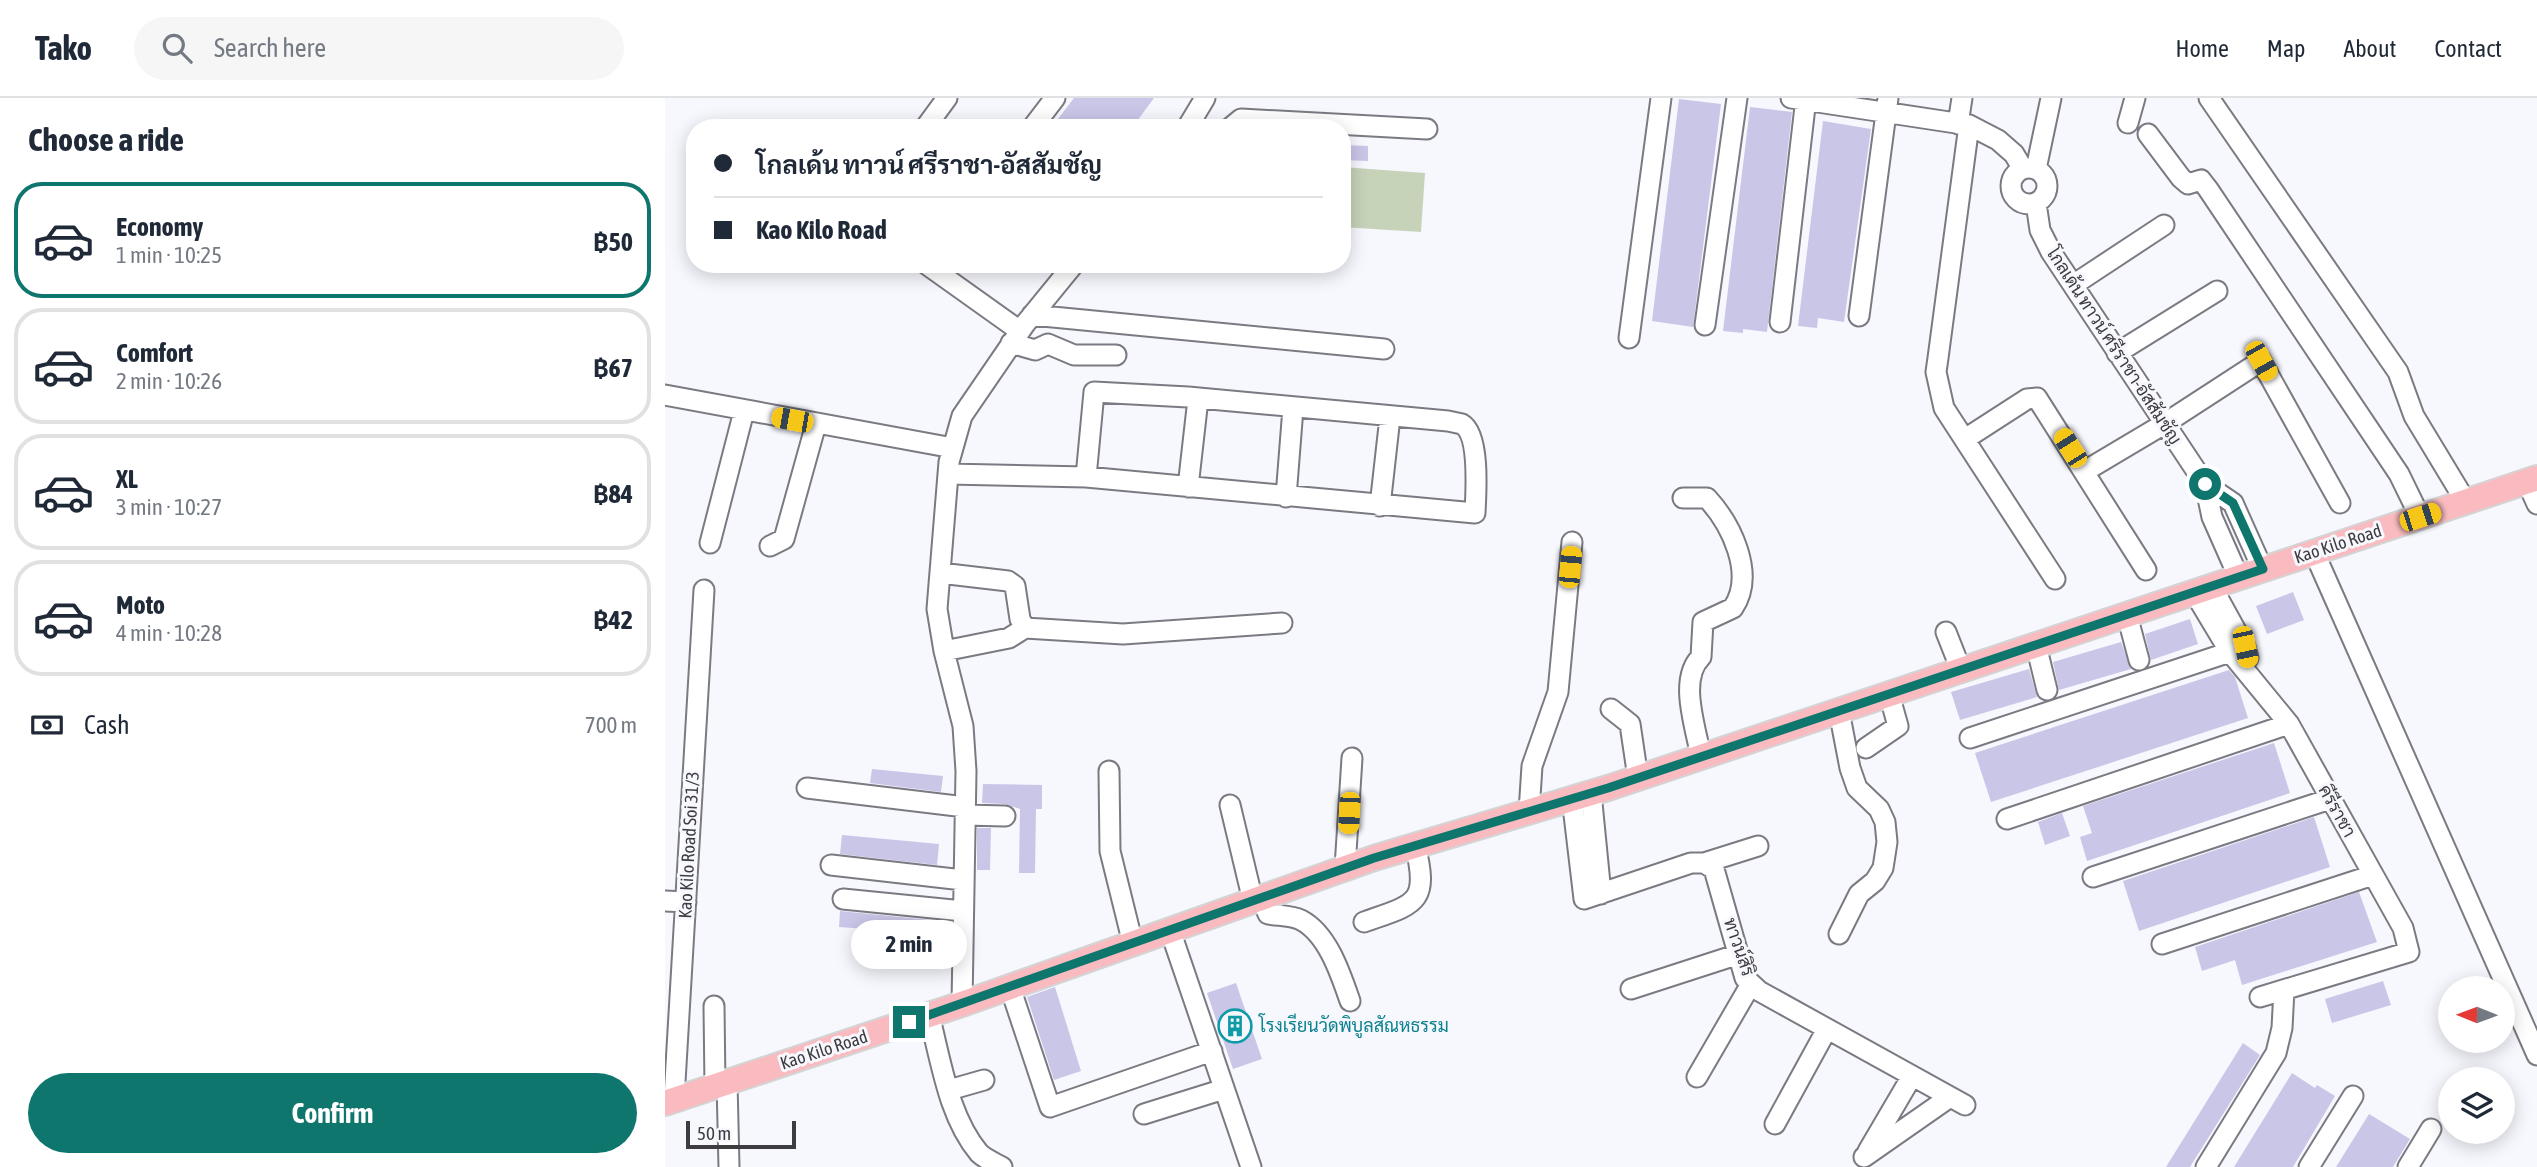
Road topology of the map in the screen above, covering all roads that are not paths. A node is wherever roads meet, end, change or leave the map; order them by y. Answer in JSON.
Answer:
{"nodes":[{"id":1,"x":947,"y":98,"type":"edge"},
{"id":2,"x":1055,"y":98,"type":"edge"},
{"id":3,"x":1205,"y":98,"type":"edge"},
{"id":4,"x":1661,"y":98,"type":"edge"},
{"id":5,"x":1737,"y":98,"type":"edge"},
{"id":6,"x":1962,"y":98,"type":"edge"},
{"id":7,"x":2051,"y":98,"type":"edge"},
{"id":8,"x":2134,"y":98,"type":"edge"},
{"id":9,"x":2209,"y":98,"type":"edge"},
{"id":10,"x":1801,"y":99,"type":"edge"},
{"id":11,"x":1887,"y":105,"type":"edge"},
{"id":12,"x":932,"y":119,"type":"edge"},
{"id":13,"x":1039,"y":119,"type":"edge"},
{"id":14,"x":1192,"y":119,"type":"edge"},
{"id":15,"x":2127,"y":123,"type":"dead end"},
{"id":16,"x":1963,"y":124,"type":"junction"},
{"id":17,"x":1351,"y":125,"type":"edge"},
{"id":18,"x":1427,"y":129,"type":"dead end"},
{"id":19,"x":2148,"y":134,"type":"dead end"},
{"id":20,"x":2030,"y":169,"type":"junction"},
{"id":21,"x":2036,"y":203,"type":"junction"},
{"id":22,"x":2164,"y":225,"type":"dead end"},
{"id":23,"x":941,"y":273,"type":"edge"},
{"id":24,"x":1067,"y":273,"type":"edge"},
{"id":25,"x":2073,"y":285,"type":"junction"},
{"id":26,"x":2217,"y":291,"type":"dead end"},
{"id":27,"x":1859,"y":316,"type":"dead end"},
{"id":28,"x":1780,"y":323,"type":"dead end"},
{"id":29,"x":1705,"y":325,"type":"dead end"},
{"id":30,"x":1021,"y":330,"type":"junction"},
{"id":31,"x":1629,"y":338,"type":"dead end"},
{"id":32,"x":1384,"y":349,"type":"dead end"},
{"id":33,"x":2117,"y":353,"type":"junction"},
{"id":34,"x":1116,"y":355,"type":"dead end"},
{"id":35,"x":665,"y":395,"type":"edge"},
{"id":36,"x":1198,"y":399,"type":"junction"},
{"id":37,"x":1293,"y":408,"type":"junction"},
{"id":38,"x":744,"y":411,"type":"junction"},
{"id":39,"x":1390,"y":417,"type":"junction"},
{"id":40,"x":816,"y":424,"type":"junction"},
{"id":41,"x":2164,"y":424,"type":"junction"},
{"id":42,"x":1965,"y":439,"type":"junction"},
{"id":43,"x":950,"y":461,"type":"junction"},
{"id":44,"x":2085,"y":471,"type":"junction"},
{"id":45,"x":1086,"y":477,"type":"junction"},
{"id":46,"x":2532,"y":480,"type":"edge"},
{"id":47,"x":2205,"y":484,"type":"junction"},
{"id":48,"x":1188,"y":487,"type":"junction"},
{"id":49,"x":1286,"y":497,"type":"junction"},
{"id":50,"x":1683,"y":498,"type":"dead end"},
{"id":51,"x":2466,"y":502,"type":"junction"},
{"id":52,"x":2340,"y":503,"type":"dead end"},
{"id":53,"x":2537,"y":504,"type":"edge"},
{"id":54,"x":1380,"y":506,"type":"junction"},
{"id":55,"x":2420,"y":517,"type":"junction"},
{"id":56,"x":1572,"y":542,"type":"dead end"},
{"id":57,"x":711,"y":543,"type":"dead end"},
{"id":58,"x":770,"y":546,"type":"dead end"},
{"id":59,"x":2313,"y":552,"type":"junction"},
{"id":60,"x":2263,"y":569,"type":"junction"},
{"id":61,"x":2146,"y":570,"type":"dead end"},
{"id":62,"x":940,"y":573,"type":"junction"},
{"id":63,"x":2239,"y":578,"type":"junction"},
{"id":64,"x":2055,"y":579,"type":"dead end"},
{"id":65,"x":704,"y":590,"type":"dead end"},
{"id":66,"x":2203,"y":590,"type":"junction"},
{"id":67,"x":2127,"y":615,"type":"junction"},
{"id":68,"x":1282,"y":623,"type":"dead end"},
{"id":69,"x":1025,"y":628,"type":"junction"},
{"id":70,"x":1946,"y":632,"type":"dead end"},
{"id":71,"x":2036,"y":645,"type":"junction"},
{"id":72,"x":2238,"y":649,"type":"junction"},
{"id":73,"x":944,"y":651,"type":"junction"},
{"id":74,"x":2139,"y":660,"type":"dead end"},
{"id":75,"x":1961,"y":670,"type":"junction"},
{"id":76,"x":2047,"y":690,"type":"dead end"},
{"id":77,"x":1889,"y":694,"type":"junction"},
{"id":78,"x":1611,"y":709,"type":"dead end"},
{"id":79,"x":1839,"y":711,"type":"junction"},
{"id":80,"x":2289,"y":724,"type":"junction"},
{"id":81,"x":1970,"y":738,"type":"dead end"},
{"id":82,"x":1865,"y":748,"type":"dead end"},
{"id":83,"x":1701,"y":757,"type":"junction"},
{"id":84,"x":1352,"y":758,"type":"dead end"},
{"id":85,"x":1109,"y":771,"type":"dead end"},
{"id":86,"x":1638,"y":778,"type":"junction"},
{"id":87,"x":807,"y":789,"type":"dead end"},
{"id":88,"x":1581,"y":796,"type":"junction"},
{"id":89,"x":2330,"y":799,"type":"junction"},
{"id":90,"x":1230,"y":806,"type":"dead end"},
{"id":91,"x":965,"y":811,"type":"junction"},
{"id":92,"x":1529,"y":812,"type":"junction"},
{"id":93,"x":1005,"y":816,"type":"dead end"},
{"id":94,"x":2007,"y":819,"type":"dead end"},
{"id":95,"x":1415,"y":845,"type":"junction"},
{"id":96,"x":1758,"y":846,"type":"dead end"},
{"id":97,"x":1703,"y":863,"type":"junction"},
{"id":98,"x":831,"y":865,"type":"dead end"},
{"id":99,"x":1346,"y":868,"type":"junction"},
{"id":100,"x":2373,"y":875,"type":"junction"},
{"id":101,"x":2093,"y":877,"type":"dead end"},
{"id":102,"x":963,"y":880,"type":"junction"},
{"id":103,"x":843,"y":899,"type":"dead end"},
{"id":104,"x":1257,"y":899,"type":"junction"},
{"id":105,"x":665,"y":901,"type":"edge"},
{"id":106,"x":686,"y":902,"type":"junction"},
{"id":107,"x":963,"y":911,"type":"junction"},
{"id":108,"x":1364,"y":922,"type":"dead end"},
{"id":109,"x":1170,"y":930,"type":"junction"},
{"id":110,"x":1839,"y":934,"type":"dead end"},
{"id":111,"x":1133,"y":944,"type":"junction"},
{"id":112,"x":2162,"y":944,"type":"dead end"},
{"id":113,"x":1739,"y":954,"type":"junction"},
{"id":114,"x":1751,"y":984,"type":"junction"},
{"id":115,"x":1010,"y":987,"type":"junction"},
{"id":116,"x":1630,"y":989,"type":"dead end"},
{"id":117,"x":2284,"y":990,"type":"junction"},
{"id":118,"x":2260,"y":997,"type":"dead end"},
{"id":119,"x":1350,"y":1001,"type":"dead end"},
{"id":120,"x":962,"y":1004,"type":"junction"},
{"id":121,"x":714,"y":1006,"type":"dead end"},
{"id":122,"x":929,"y":1015,"type":"junction"},
{"id":123,"x":1828,"y":1029,"type":"junction"},
{"id":124,"x":1212,"y":1051,"type":"junction"},
{"id":125,"x":2537,"y":1055,"type":"edge"},
{"id":126,"x":1912,"y":1076,"type":"junction"},
{"id":127,"x":1697,"y":1077,"type":"dead end"},
{"id":128,"x":984,"y":1080,"type":"dead end"},
{"id":129,"x":721,"y":1084,"type":"junction"},
{"id":130,"x":1224,"y":1089,"type":"junction"},
{"id":131,"x":949,"y":1090,"type":"junction"},
{"id":132,"x":2353,"y":1096,"type":"dead end"},
{"id":133,"x":670,"y":1101,"type":"edge"},
{"id":134,"x":1144,"y":1114,"type":"dead end"},
{"id":135,"x":1775,"y":1124,"type":"dead end"},
{"id":136,"x":2431,"y":1129,"type":"dead end"},
{"id":137,"x":729,"y":1167,"type":"edge"},
{"id":138,"x":1002,"y":1167,"type":"edge"},
{"id":139,"x":1251,"y":1167,"type":"edge"},
{"id":140,"x":2206,"y":1167,"type":"edge"},
{"id":141,"x":2309,"y":1167,"type":"edge"},
{"id":142,"x":2408,"y":1167,"type":"edge"}],
"edges":[{"from":1,"to":12,"type":"street"},
{"from":2,"to":13,"type":"street"},
{"from":3,"to":14,"type":"street"},
{"from":4,"to":31,"type":"street"},
{"from":5,"to":29,"type":"street"},
{"from":6,"to":16,"type":"street"},
{"from":7,"to":20,"type":"street"},
{"from":8,"to":15,"type":"street"},
{"from":9,"to":51,"type":"street"},
{"from":10,"to":11,"type":"street"},
{"from":10,"to":28,"type":"street"},
{"from":11,"to":16,"type":"street"},
{"from":11,"to":27,"type":"street"},
{"from":16,"to":20,"type":"street"},
{"from":16,"to":42,"type":"street"},
{"from":17,"to":18,"type":"street"},
{"from":19,"to":55,"type":"street"},
{"from":20,"to":21,"type":"street"},
{"from":20,"to":21,"type":"street"},
{"from":21,"to":25,"type":"street","name":"โกลเด้น ทาวน์ ศรีราชา-อัสสัมชัญ"},
{"from":22,"to":25,"type":"street"},
{"from":23,"to":30,"type":"street"},
{"from":24,"to":30,"type":"street"},
{"from":25,"to":33,"type":"street","name":"โกลเด้น ทาวน์ ศรีราชา-อัสสัมชัญ"},
{"from":26,"to":33,"type":"street"},
{"from":30,"to":32,"type":"street"},
{"from":30,"to":34,"type":"street"},
{"from":30,"to":43,"type":"street"},
{"from":33,"to":41,"type":"street","name":"โกลเด้น ทาวน์ ศรีราชา-อัสสัมชัญ"},
{"from":35,"to":38,"type":"street"},
{"from":36,"to":37,"type":"street"},
{"from":36,"to":45,"type":"street"},
{"from":36,"to":48,"type":"street"},
{"from":37,"to":39,"type":"street"},
{"from":37,"to":49,"type":"street"},
{"from":38,"to":40,"type":"street"},
{"from":38,"to":57,"type":"street"},
{"from":39,"to":54,"type":"street"},
{"from":39,"to":54,"type":"street"},
{"from":40,"to":43,"type":"street"},
{"from":40,"to":58,"type":"street"},
{"from":41,"to":44,"type":"street"},
{"from":41,"to":47,"type":"street","name":"โกลเด้น ทาวน์ ศรีราชา-อัสสัมชัญ"},
{"from":41,"to":52,"type":"street"},
{"from":42,"to":44,"type":"street"},
{"from":42,"to":64,"type":"street"},
{"from":43,"to":45,"type":"street"},
{"from":43,"to":62,"type":"street"},
{"from":44,"to":61,"type":"street"},
{"from":45,"to":48,"type":"street"},
{"from":46,"to":51,"type":"main road","name":"Kao Kilo Road"},
{"from":46,"to":53,"type":"street"},
{"from":47,"to":60,"type":"street","name":"โกลเด้น ทาวน์ ศรีราชา-อัสสัมชัญ"},
{"from":47,"to":63,"type":"street","name":"โกลเด้น ทาวน์ ศรีราชา-อัสสัมชัญ"},
{"from":48,"to":49,"type":"street"},
{"from":49,"to":54,"type":"street"},
{"from":50,"to":83,"type":"street"},
{"from":51,"to":55,"type":"main road","name":"Kao Kilo Road"},
{"from":55,"to":59,"type":"main road","name":"Kao Kilo Road"},
{"from":56,"to":92,"type":"street"},
{"from":59,"to":60,"type":"main road","name":"Kao Kilo Road"},
{"from":59,"to":125,"type":"street"},
{"from":60,"to":63,"type":"main road","name":"Kao Kilo Road"},
{"from":62,"to":69,"type":"street"},
{"from":62,"to":73,"type":"street"},
{"from":63,"to":66,"type":"main road","name":"Kao Kilo Road"},
{"from":65,"to":106,"type":"street","name":"Kao Kilo Road Soi 31/3"},
{"from":66,"to":67,"type":"main road","name":"Kao Kilo Road"},
{"from":66,"to":72,"type":"street","name":"คีรีราชา"},
{"from":67,"to":71,"type":"main road","name":"Kao Kilo Road"},
{"from":67,"to":74,"type":"street"},
{"from":68,"to":69,"type":"street"},
{"from":69,"to":73,"type":"street"},
{"from":70,"to":75,"type":"street"},
{"from":71,"to":75,"type":"main road","name":"Kao Kilo Road"},
{"from":71,"to":76,"type":"street"},
{"from":72,"to":80,"type":"street","name":"คีรีราชา"},
{"from":72,"to":81,"type":"street"},
{"from":73,"to":91,"type":"street"},
{"from":75,"to":77,"type":"main road","name":"Kao Kilo Road"},
{"from":77,"to":79,"type":"main road","name":"Kao Kilo Road"},
{"from":77,"to":82,"type":"street"},
{"from":78,"to":86,"type":"street"},
{"from":79,"to":83,"type":"main road","name":"Kao Kilo Road"},
{"from":79,"to":110,"type":"street"},
{"from":80,"to":89,"type":"street","name":"คีรีราชา"},
{"from":80,"to":94,"type":"street"},
{"from":83,"to":86,"type":"main road","name":"Kao Kilo Road"},
{"from":84,"to":99,"type":"street"},
{"from":85,"to":111,"type":"street"},
{"from":86,"to":88,"type":"main road","name":"Kao Kilo Road"},
{"from":87,"to":91,"type":"street"},
{"from":88,"to":92,"type":"main road","name":"Kao Kilo Road"},
{"from":88,"to":97,"type":"street"},
{"from":89,"to":100,"type":"street","name":"คีรีราชา"},
{"from":89,"to":101,"type":"street"},
{"from":90,"to":104,"type":"street"},
{"from":91,"to":93,"type":"street"},
{"from":91,"to":102,"type":"street"},
{"from":92,"to":95,"type":"main road","name":"Kao Kilo Road"},
{"from":95,"to":99,"type":"main road","name":"Kao Kilo Road"},
{"from":95,"to":108,"type":"street"},
{"from":96,"to":97,"type":"street"},
{"from":97,"to":113,"type":"street","name":"ทาวน์สิริ"},
{"from":98,"to":102,"type":"street"},
{"from":99,"to":104,"type":"main road","name":"Kao Kilo Road"},
{"from":100,"to":112,"type":"street"},
{"from":100,"to":117,"type":"street","name":"คีรีราชา"},
{"from":102,"to":107,"type":"street"},
{"from":103,"to":107,"type":"street"},
{"from":104,"to":109,"type":"main road","name":"Kao Kilo Road"},
{"from":104,"to":119,"type":"street"},
{"from":105,"to":106,"type":"street"},
{"from":106,"to":133,"type":"street","name":"Kao Kilo Road Soi 31/3"},
{"from":107,"to":120,"type":"street"},
{"from":109,"to":111,"type":"main road","name":"Kao Kilo Road"},
{"from":109,"to":124,"type":"street"},
{"from":111,"to":115,"type":"main road","name":"Kao Kilo Road"},
{"from":113,"to":114,"type":"street","name":"ทาวน์สิริ"},
{"from":113,"to":116,"type":"street"},
{"from":114,"to":123,"type":"street","name":"ทาวน์สิริ"},
{"from":114,"to":127,"type":"street"},
{"from":115,"to":120,"type":"main road","name":"Kao Kilo Road"},
{"from":115,"to":124,"type":"street"},
{"from":117,"to":118,"type":"street"},
{"from":117,"to":140,"type":"street"},
{"from":120,"to":122,"type":"main road","name":"Kao Kilo Road"},
{"from":121,"to":129,"type":"street"},
{"from":122,"to":129,"type":"main road","name":"Kao Kilo Road"},
{"from":122,"to":131,"type":"street"},
{"from":123,"to":126,"type":"street","name":"ทาวน์สิริ"},
{"from":123,"to":135,"type":"street"},
{"from":124,"to":130,"type":"street"},
{"from":126,"to":126,"type":"street","name":"ทาวน์สิริ"},
{"from":128,"to":131,"type":"street"},
{"from":129,"to":133,"type":"main road","name":"Kao Kilo Road"},
{"from":129,"to":137,"type":"street"},
{"from":130,"to":134,"type":"street"},
{"from":130,"to":139,"type":"street"},
{"from":131,"to":138,"type":"street"},
{"from":132,"to":141,"type":"street"},
{"from":136,"to":142,"type":"street"}]}
